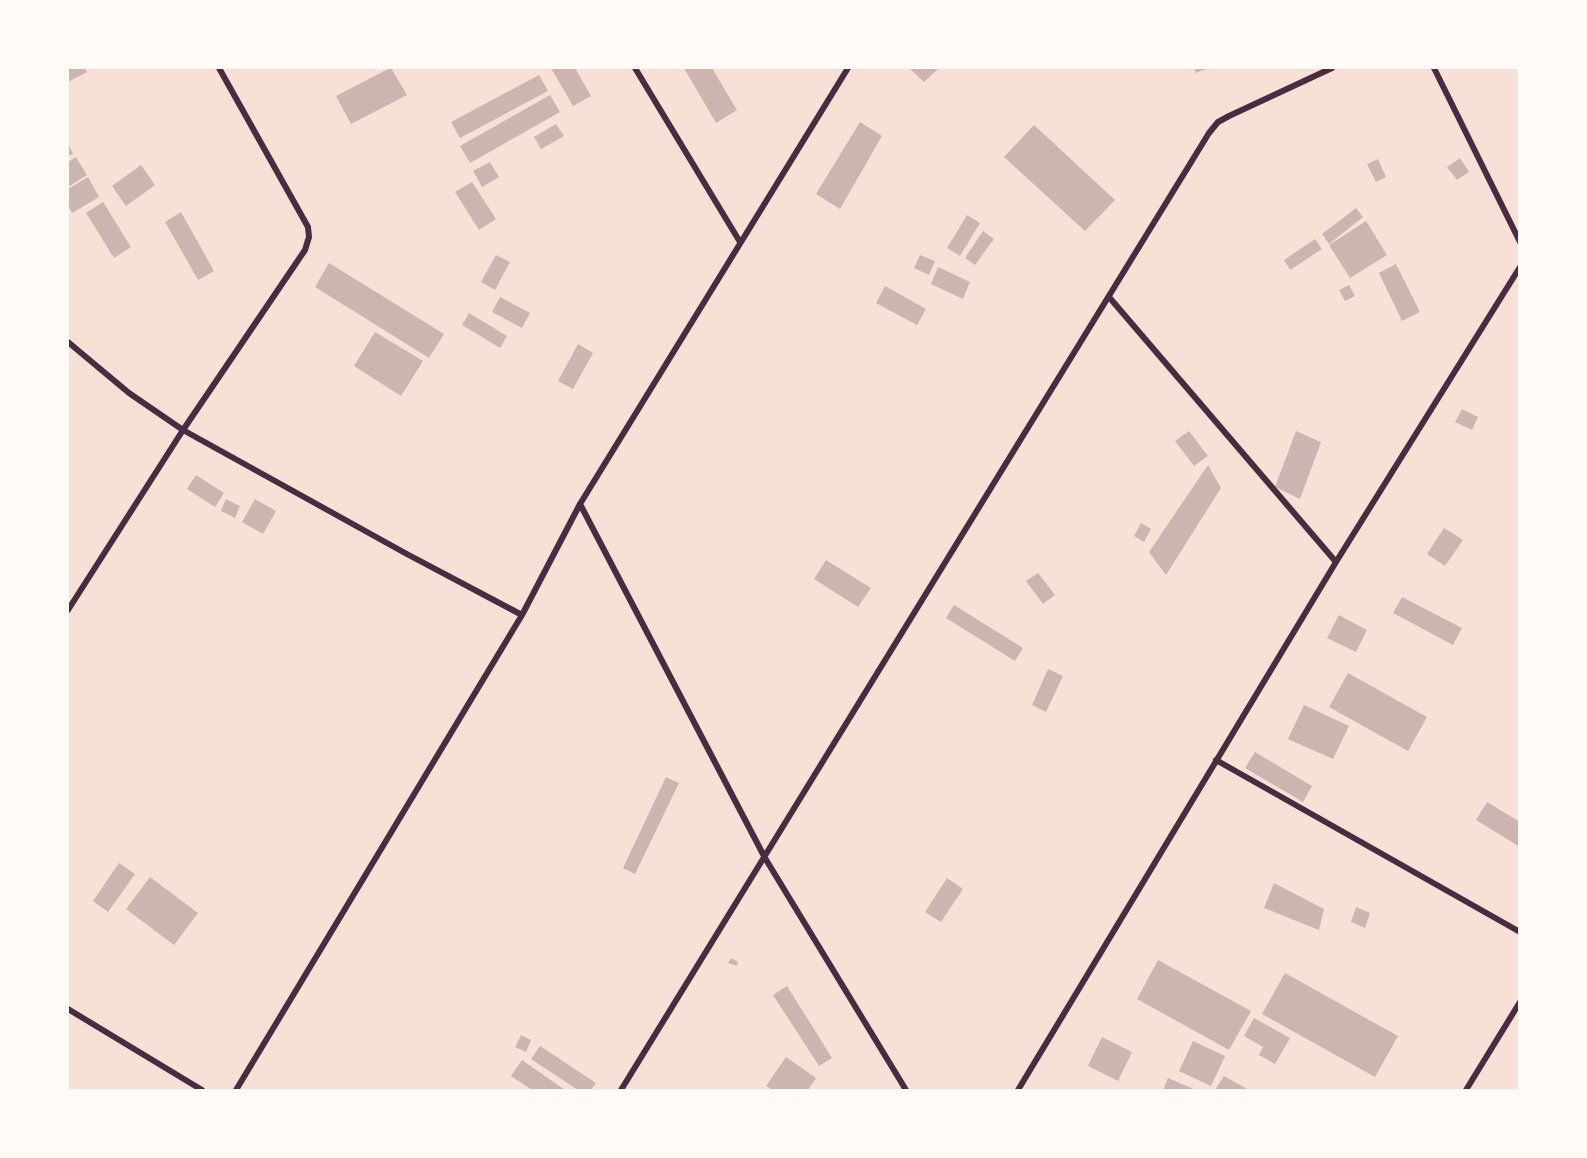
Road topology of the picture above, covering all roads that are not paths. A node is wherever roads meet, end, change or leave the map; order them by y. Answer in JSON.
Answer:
{"nodes":[{"id":1,"x":219,"y":68,"type":"edge"},
{"id":2,"x":635,"y":68,"type":"edge"},
{"id":3,"x":848,"y":68,"type":"edge"},
{"id":4,"x":1332,"y":68,"type":"edge"},
{"id":5,"x":1434,"y":68,"type":"edge"},
{"id":6,"x":740,"y":242,"type":"junction"},
{"id":7,"x":1520,"y":242,"type":"edge"},
{"id":8,"x":1520,"y":267,"type":"edge"},
{"id":9,"x":1109,"y":297,"type":"junction"},
{"id":10,"x":68,"y":342,"type":"edge"},
{"id":11,"x":183,"y":430,"type":"junction"},
{"id":12,"x":580,"y":504,"type":"junction"},
{"id":13,"x":1336,"y":561,"type":"junction"},
{"id":14,"x":68,"y":610,"type":"edge"},
{"id":15,"x":522,"y":615,"type":"junction"},
{"id":16,"x":1216,"y":760,"type":"junction"},
{"id":17,"x":765,"y":858,"type":"junction"},
{"id":18,"x":1520,"y":932,"type":"edge"},
{"id":19,"x":1520,"y":1002,"type":"edge"},
{"id":20,"x":68,"y":1009,"type":"edge"},
{"id":21,"x":202,"y":1090,"type":"edge"},
{"id":22,"x":236,"y":1090,"type":"edge"},
{"id":23,"x":621,"y":1090,"type":"edge"},
{"id":24,"x":906,"y":1090,"type":"edge"},
{"id":25,"x":1018,"y":1090,"type":"edge"},
{"id":26,"x":1466,"y":1090,"type":"edge"}],
"edges":[{"from":1,"to":11,"type":"street"},
{"from":2,"to":6,"type":"street"},
{"from":3,"to":6,"type":"street"},
{"from":4,"to":9,"type":"street"},
{"from":5,"to":7,"type":"street"},
{"from":6,"to":12,"type":"street"},
{"from":8,"to":13,"type":"street"},
{"from":9,"to":13,"type":"street"},
{"from":9,"to":17,"type":"street"},
{"from":10,"to":11,"type":"street"},
{"from":11,"to":14,"type":"street"},
{"from":11,"to":15,"type":"street"},
{"from":12,"to":15,"type":"street"},
{"from":12,"to":17,"type":"street"},
{"from":13,"to":16,"type":"street"},
{"from":15,"to":22,"type":"street"},
{"from":16,"to":18,"type":"street"},
{"from":16,"to":25,"type":"street"},
{"from":17,"to":23,"type":"street"},
{"from":17,"to":24,"type":"street"},
{"from":19,"to":26,"type":"street"},
{"from":20,"to":21,"type":"street"}]}
